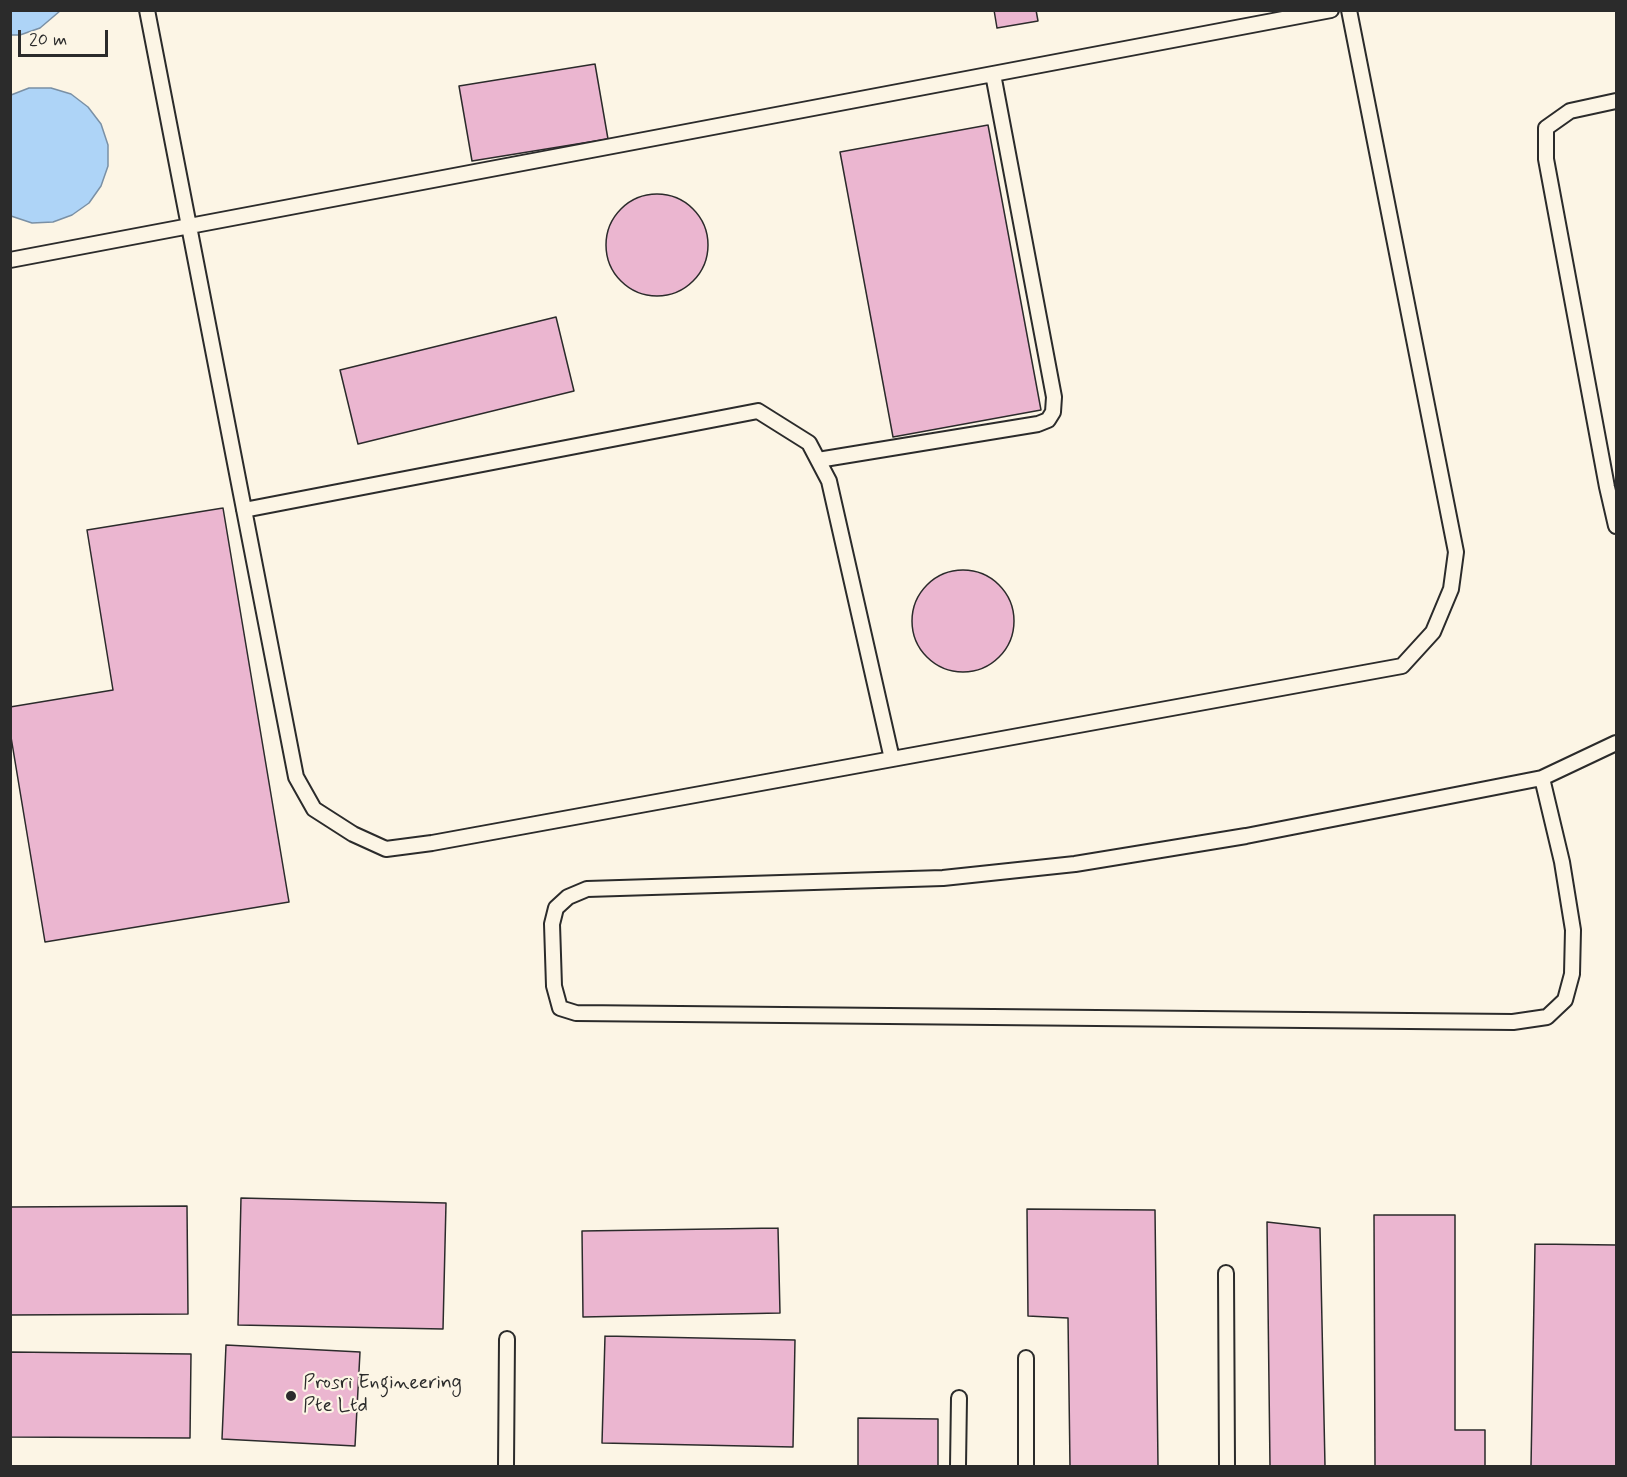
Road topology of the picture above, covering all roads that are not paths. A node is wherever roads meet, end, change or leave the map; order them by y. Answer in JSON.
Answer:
{"nodes":[{"id":1,"x":147,"y":10,"type":"edge"},
{"id":2,"x":1332,"y":10,"type":"edge"},
{"id":3,"x":1349,"y":10,"type":"edge"},
{"id":4,"x":993,"y":74,"type":"junction"},
{"id":5,"x":1617,"y":101,"type":"edge"},
{"id":6,"x":189,"y":226,"type":"junction"},
{"id":7,"x":10,"y":260,"type":"edge"},
{"id":8,"x":818,"y":460,"type":"junction"},
{"id":9,"x":1612,"y":485,"type":"edge"},
{"id":10,"x":244,"y":510,"type":"junction"},
{"id":11,"x":1617,"y":526,"type":"edge"},
{"id":12,"x":1617,"y":743,"type":"edge"},
{"id":13,"x":892,"y":759,"type":"junction"},
{"id":14,"x":1542,"y":778,"type":"junction"},
{"id":15,"x":1226,"y":1273,"type":"dead end"},
{"id":16,"x":507,"y":1339,"type":"dead end"},
{"id":17,"x":1026,"y":1359,"type":"dead end"},
{"id":18,"x":959,"y":1398,"type":"dead end"},
{"id":19,"x":506,"y":1467,"type":"edge"},
{"id":20,"x":958,"y":1467,"type":"edge"},
{"id":21,"x":1026,"y":1467,"type":"edge"},
{"id":22,"x":1227,"y":1467,"type":"edge"}],
"edges":[{"from":1,"to":6,"type":"lane"},
{"from":2,"to":4,"type":"lane"},
{"from":3,"to":13,"type":"lane"},
{"from":4,"to":6,"type":"lane"},
{"from":4,"to":8,"type":"lane"},
{"from":5,"to":9,"type":"lane"},
{"from":6,"to":7,"type":"lane"},
{"from":6,"to":10,"type":"lane"},
{"from":8,"to":10,"type":"lane"},
{"from":8,"to":13,"type":"lane"},
{"from":9,"to":11,"type":"lane"},
{"from":10,"to":13,"type":"lane"},
{"from":12,"to":14,"type":"lane"},
{"from":14,"to":14,"type":"lane"},
{"from":15,"to":22,"type":"lane"},
{"from":16,"to":19,"type":"lane"},
{"from":17,"to":21,"type":"lane"},
{"from":18,"to":20,"type":"lane"}]}
